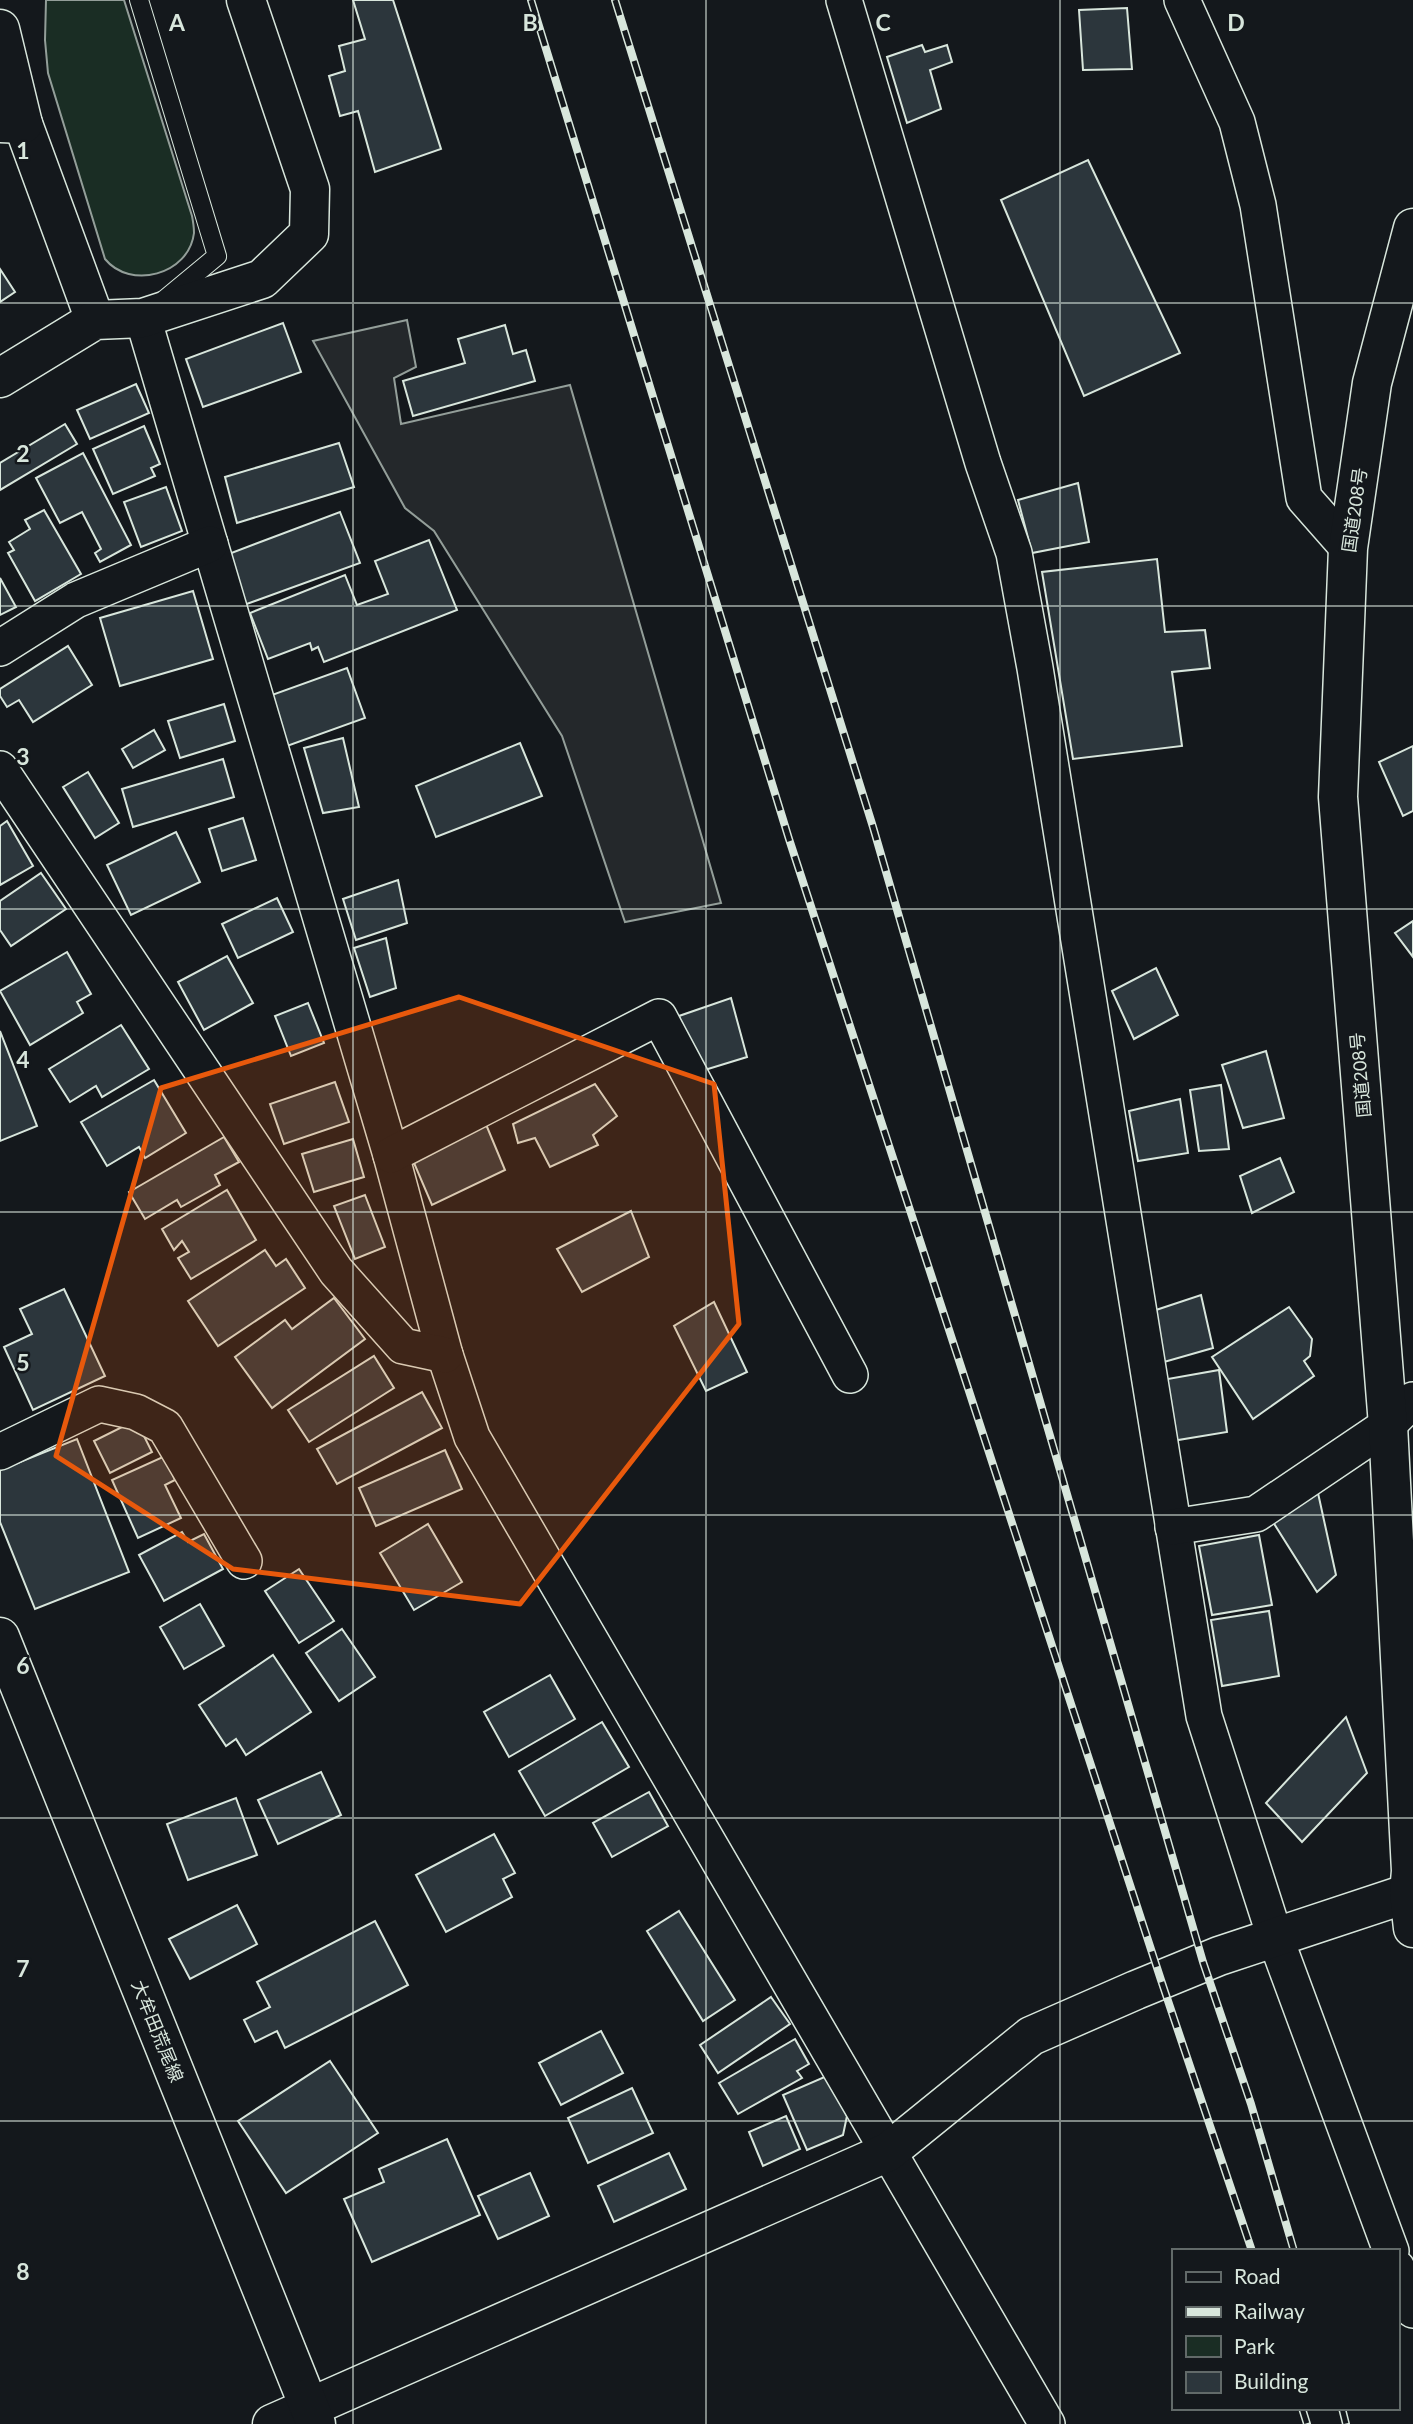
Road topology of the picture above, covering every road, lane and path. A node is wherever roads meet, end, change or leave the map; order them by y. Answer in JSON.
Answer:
{"nodes":[{"id":1,"x":139,"y":0,"type":"edge"},
{"id":2,"x":246,"y":0,"type":"edge"},
{"id":3,"x":844,"y":0,"type":"edge"},
{"id":4,"x":1182,"y":0,"type":"edge"},
{"id":5,"x":0,"y":29,"type":"edge"},
{"id":6,"x":12,"y":124,"type":"edge"},
{"id":7,"x":1413,"y":228,"type":"edge"},
{"id":8,"x":143,"y":318,"type":"junction"},
{"id":9,"x":94,"y":320,"type":"junction"},
{"id":10,"x":0,"y":378,"type":"edge"},
{"id":11,"x":210,"y":544,"type":"junction"},
{"id":12,"x":1348,"y":548,"type":"junction"},
{"id":13,"x":0,"y":648,"type":"edge"},
{"id":14,"x":0,"y":769,"type":"edge"},
{"id":15,"x":391,"y":1155,"type":"junction"},
{"id":16,"x":445,"y":1355,"type":"junction"},
{"id":17,"x":850,"y":1375,"type":"dead end"},
{"id":18,"x":1400,"y":1413,"type":"edge"},
{"id":19,"x":0,"y":1452,"type":"edge"},
{"id":20,"x":1173,"y":1527,"type":"junction"},
{"id":21,"x":243,"y":1561,"type":"dead end"},
{"id":22,"x":0,"y":1637,"type":"edge"},
{"id":23,"x":11,"y":1697,"type":"edge"},
{"id":24,"x":1412,"y":1891,"type":"edge"},
{"id":25,"x":1275,"y":1937,"type":"junction"},
{"id":26,"x":888,"y":2152,"type":"junction"},
{"id":27,"x":1390,"y":2249,"type":"edge"},
{"id":28,"x":1399,"y":2273,"type":"edge"},
{"id":29,"x":1413,"y":2310,"type":"edge"},
{"id":30,"x":313,"y":2416,"type":"edge"},
{"id":31,"x":272,"y":2424,"type":"edge"},
{"id":32,"x":1047,"y":2424,"type":"edge"}],
"edges":[{"from":1,"to":8,"type":"lane"},
{"from":2,"to":8,"type":"main road"},
{"from":3,"to":20,"type":"street"},
{"from":4,"to":12,"type":"street"},
{"from":5,"to":6,"type":"main road"},
{"from":6,"to":9,"type":"main road"},
{"from":7,"to":12,"type":"main road","name":"国道208号"},
{"from":8,"to":9,"type":"main road"},
{"from":8,"to":11,"type":"street"},
{"from":9,"to":10,"type":"main road"},
{"from":11,"to":13,"type":"street"},
{"from":11,"to":15,"type":"street"},
{"from":12,"to":18,"type":"main road","name":"国道208号"},
{"from":14,"to":16,"type":"street"},
{"from":15,"to":16,"type":"street"},
{"from":15,"to":17,"type":"street"},
{"from":16,"to":26,"type":"street"},
{"from":18,"to":20,"type":"street"},
{"from":18,"to":24,"type":"main road","name":"国道208号"},
{"from":19,"to":21,"type":"street"},
{"from":20,"to":25,"type":"street"},
{"from":22,"to":23,"type":"main road","name":"大牟田荒尾線"},
{"from":23,"to":30,"type":"main road","name":"大牟田荒尾線"},
{"from":24,"to":25,"type":"main road"},
{"from":25,"to":26,"type":"main road"},
{"from":25,"to":27,"type":"street"},
{"from":26,"to":30,"type":"main road"},
{"from":26,"to":32,"type":"street"},
{"from":28,"to":29,"type":"street"},
{"from":30,"to":31,"type":"main road"}]}
